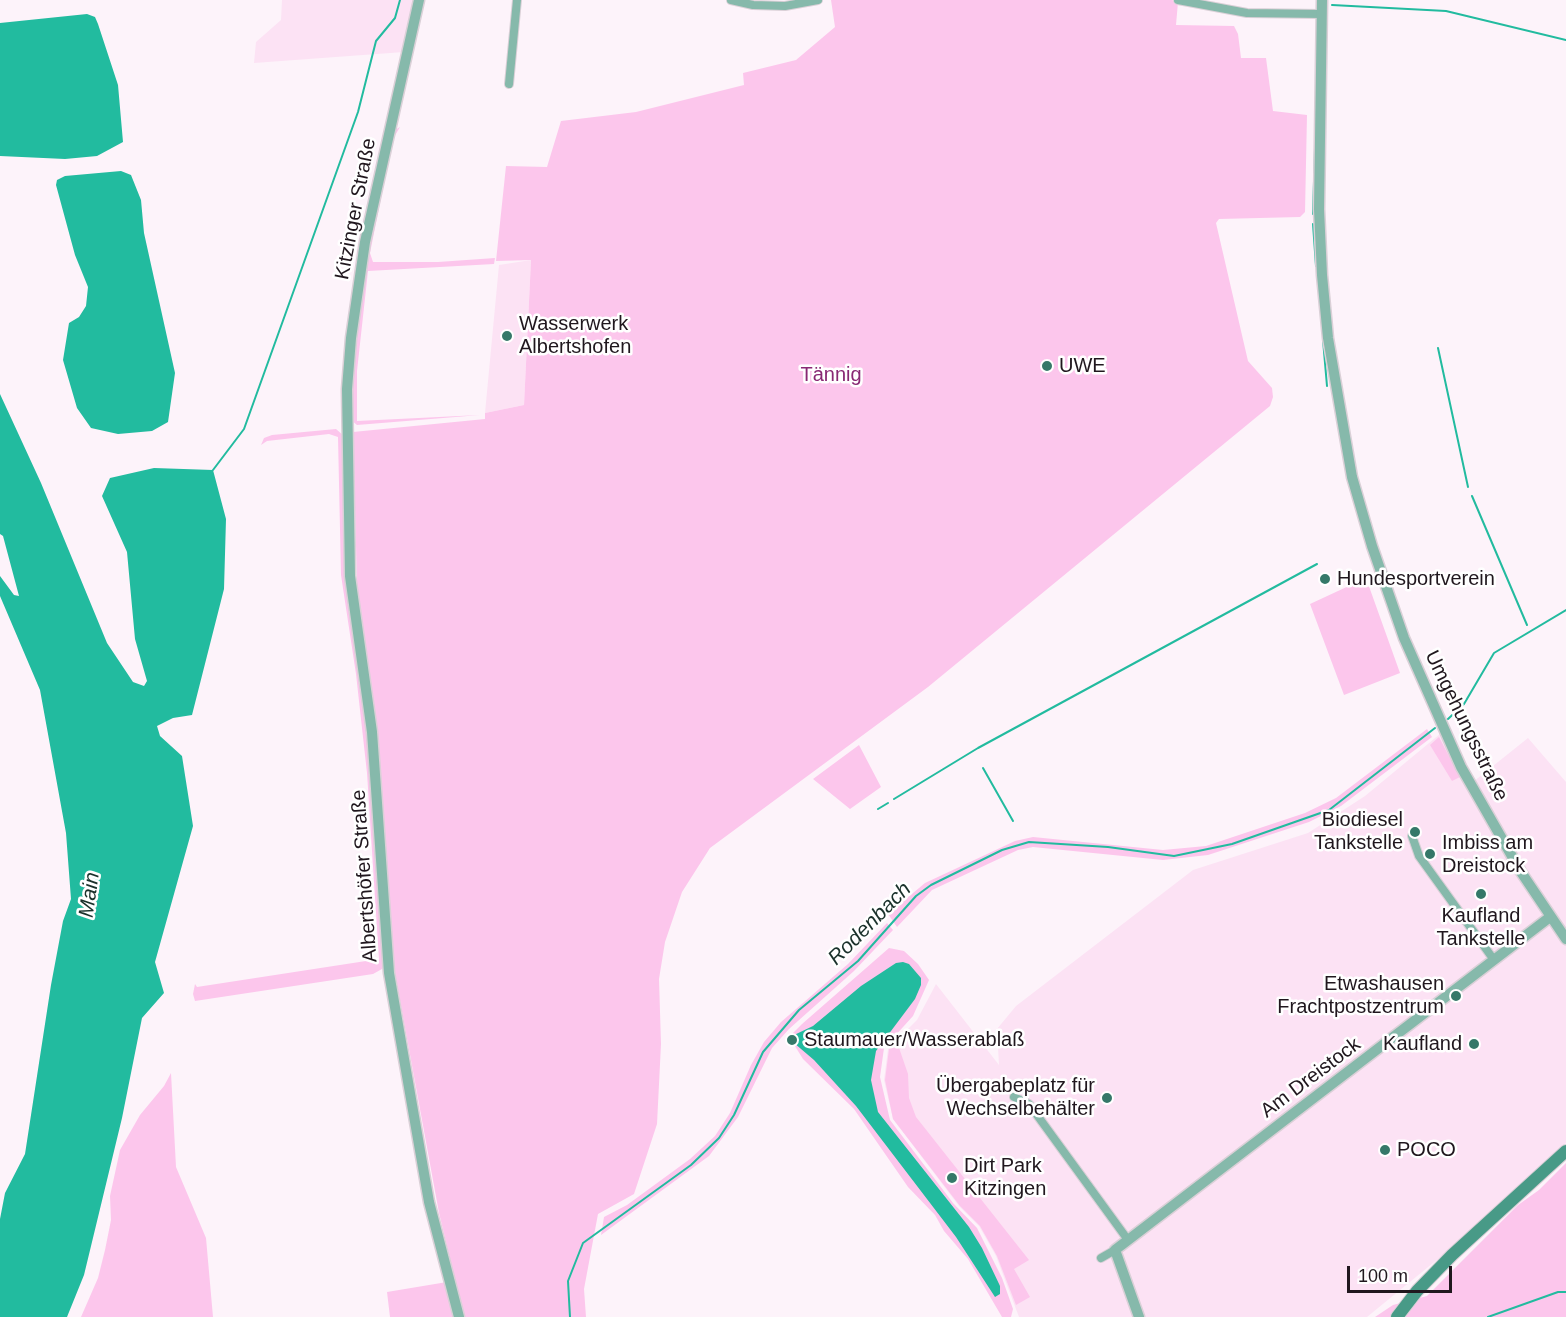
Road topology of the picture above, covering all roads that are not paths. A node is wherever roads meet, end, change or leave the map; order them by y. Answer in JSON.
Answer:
{"nodes":[{"id":1,"x":419,"y":0,"type":"edge"},
{"id":2,"x":517,"y":0,"type":"edge"},
{"id":3,"x":731,"y":0,"type":"edge"},
{"id":4,"x":818,"y":0,"type":"edge"},
{"id":5,"x":1178,"y":0,"type":"edge"},
{"id":6,"x":1323,"y":0,"type":"edge"},
{"id":7,"x":799,"y":2,"type":"edge"},
{"id":8,"x":1322,"y":14,"type":"junction"},
{"id":9,"x":509,"y":84,"type":"dead end"},
{"id":10,"x":347,"y":428,"type":"joint"},
{"id":11,"x":1412,"y":836,"type":"dead end"},
{"id":12,"x":1550,"y":917,"type":"junction"},
{"id":13,"x":1566,"y":939,"type":"edge"},
{"id":14,"x":1494,"y":960,"type":"junction"},
{"id":15,"x":1014,"y":1097,"type":"dead end"},
{"id":16,"x":1566,"y":1151,"type":"edge"},
{"id":17,"x":1128,"y":1240,"type":"junction"},
{"id":18,"x":1115,"y":1250,"type":"junction"},
{"id":19,"x":1101,"y":1258,"type":"dead end"},
{"id":20,"x":459,"y":1317,"type":"edge"},
{"id":21,"x":1139,"y":1317,"type":"edge"},
{"id":22,"x":1397,"y":1317,"type":"edge"}],
"edges":[{"from":1,"to":10,"type":"street","name":"Kitzinger Straße"},
{"from":2,"to":9,"type":"street"},
{"from":3,"to":7,"type":"street"},
{"from":4,"to":7,"type":"street"},
{"from":5,"to":8,"type":"street"},
{"from":6,"to":8,"type":"street","name":"Umgehungsstraße"},
{"from":8,"to":12,"type":"street","name":"Umgehungsstraße"},
{"from":10,"to":20,"type":"street","name":"Albertshöfer Straße"},
{"from":11,"to":14,"type":"street"},
{"from":12,"to":13,"type":"street"},
{"from":12,"to":14,"type":"street","name":"Am Dreistock"},
{"from":14,"to":17,"type":"street","name":"Am Dreistock"},
{"from":15,"to":17,"type":"street"},
{"from":16,"to":22,"type":"main road"},
{"from":17,"to":18,"type":"street","name":"Am Dreistock"},
{"from":18,"to":19,"type":"street"},
{"from":18,"to":21,"type":"street"}]}
